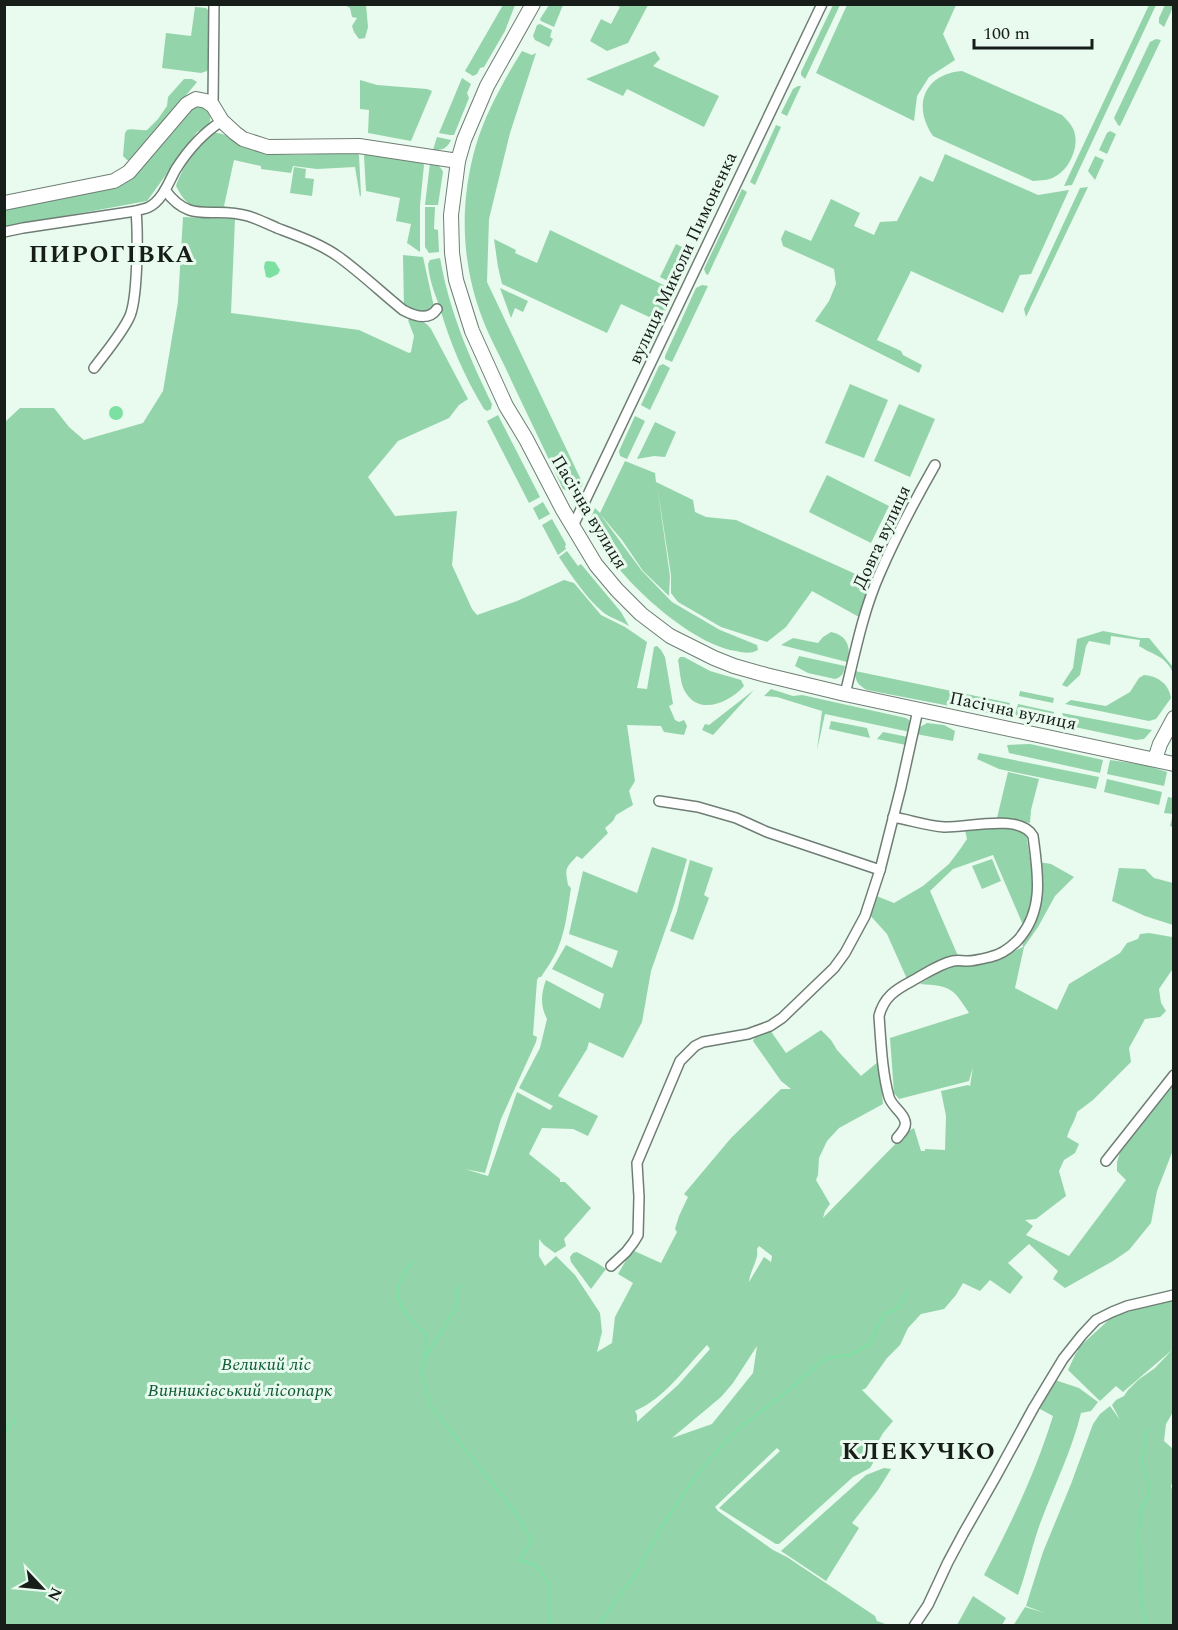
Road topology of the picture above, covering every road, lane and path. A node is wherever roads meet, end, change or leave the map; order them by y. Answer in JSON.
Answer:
{"nodes":[{"id":1,"x":214,"y":4,"type":"edge"},
{"id":2,"x":533,"y":4,"type":"edge"},
{"id":3,"x":822,"y":4,"type":"edge"},
{"id":4,"x":213,"y":106,"type":"junction"},
{"id":5,"x":222,"y":121,"type":"junction"},
{"id":6,"x":458,"y":161,"type":"junction"},
{"id":7,"x":165,"y":190,"type":"junction"},
{"id":8,"x":4,"y":203,"type":"edge"},
{"id":9,"x":136,"y":211,"type":"junction"},
{"id":10,"x":4,"y":232,"type":"edge"},
{"id":11,"x":437,"y":309,"type":"dead end"},
{"id":12,"x":94,"y":368,"type":"dead end"},
{"id":13,"x":935,"y":465,"type":"dead end"},
{"id":14,"x":573,"y":526,"type":"junction"},
{"id":15,"x":845,"y":694,"type":"junction"},
{"id":16,"x":918,"y":710,"type":"junction"},
{"id":17,"x":1173,"y":718,"type":"edge"},
{"id":18,"x":1155,"y":759,"type":"junction"},
{"id":19,"x":1173,"y":764,"type":"edge"},
{"id":20,"x":659,"y":801,"type":"dead end"},
{"id":21,"x":894,"y":817,"type":"junction"},
{"id":22,"x":880,"y":870,"type":"junction"},
{"id":23,"x":1173,"y":1075,"type":"edge"},
{"id":24,"x":897,"y":1137,"type":"dead end"},
{"id":25,"x":1106,"y":1161,"type":"dead end"},
{"id":26,"x":611,"y":1266,"type":"dead end"},
{"id":27,"x":1173,"y":1295,"type":"edge"},
{"id":28,"x":914,"y":1626,"type":"edge"}],
"edges":[{"from":1,"to":4,"type":"street"},
{"from":2,"to":6,"type":"main road","name":"Пасічна вулиця"},
{"from":3,"to":14,"type":"street","name":"вулиця Миколи Пимоненка"},
{"from":4,"to":5,"type":"main road"},
{"from":4,"to":8,"type":"main road"},
{"from":5,"to":6,"type":"main road"},
{"from":5,"to":7,"type":"street"},
{"from":6,"to":14,"type":"main road","name":"Пасічна вулиця"},
{"from":7,"to":9,"type":"street"},
{"from":7,"to":11,"type":"street"},
{"from":9,"to":10,"type":"street"},
{"from":9,"to":12,"type":"street"},
{"from":13,"to":15,"type":"street","name":"Довга вулиця"},
{"from":14,"to":15,"type":"main road","name":"Пасічна вулиця"},
{"from":15,"to":16,"type":"main road","name":"Пасічна вулиця"},
{"from":16,"to":18,"type":"main road","name":"Пасічна вулиця"},
{"from":16,"to":21,"type":"street"},
{"from":17,"to":18,"type":"main road"},
{"from":18,"to":19,"type":"main road","name":"Пасічна вулиця"},
{"from":20,"to":22,"type":"street"},
{"from":21,"to":22,"type":"street"},
{"from":21,"to":24,"type":"street"},
{"from":22,"to":26,"type":"street"},
{"from":23,"to":25,"type":"street"},
{"from":27,"to":28,"type":"street"}]}
